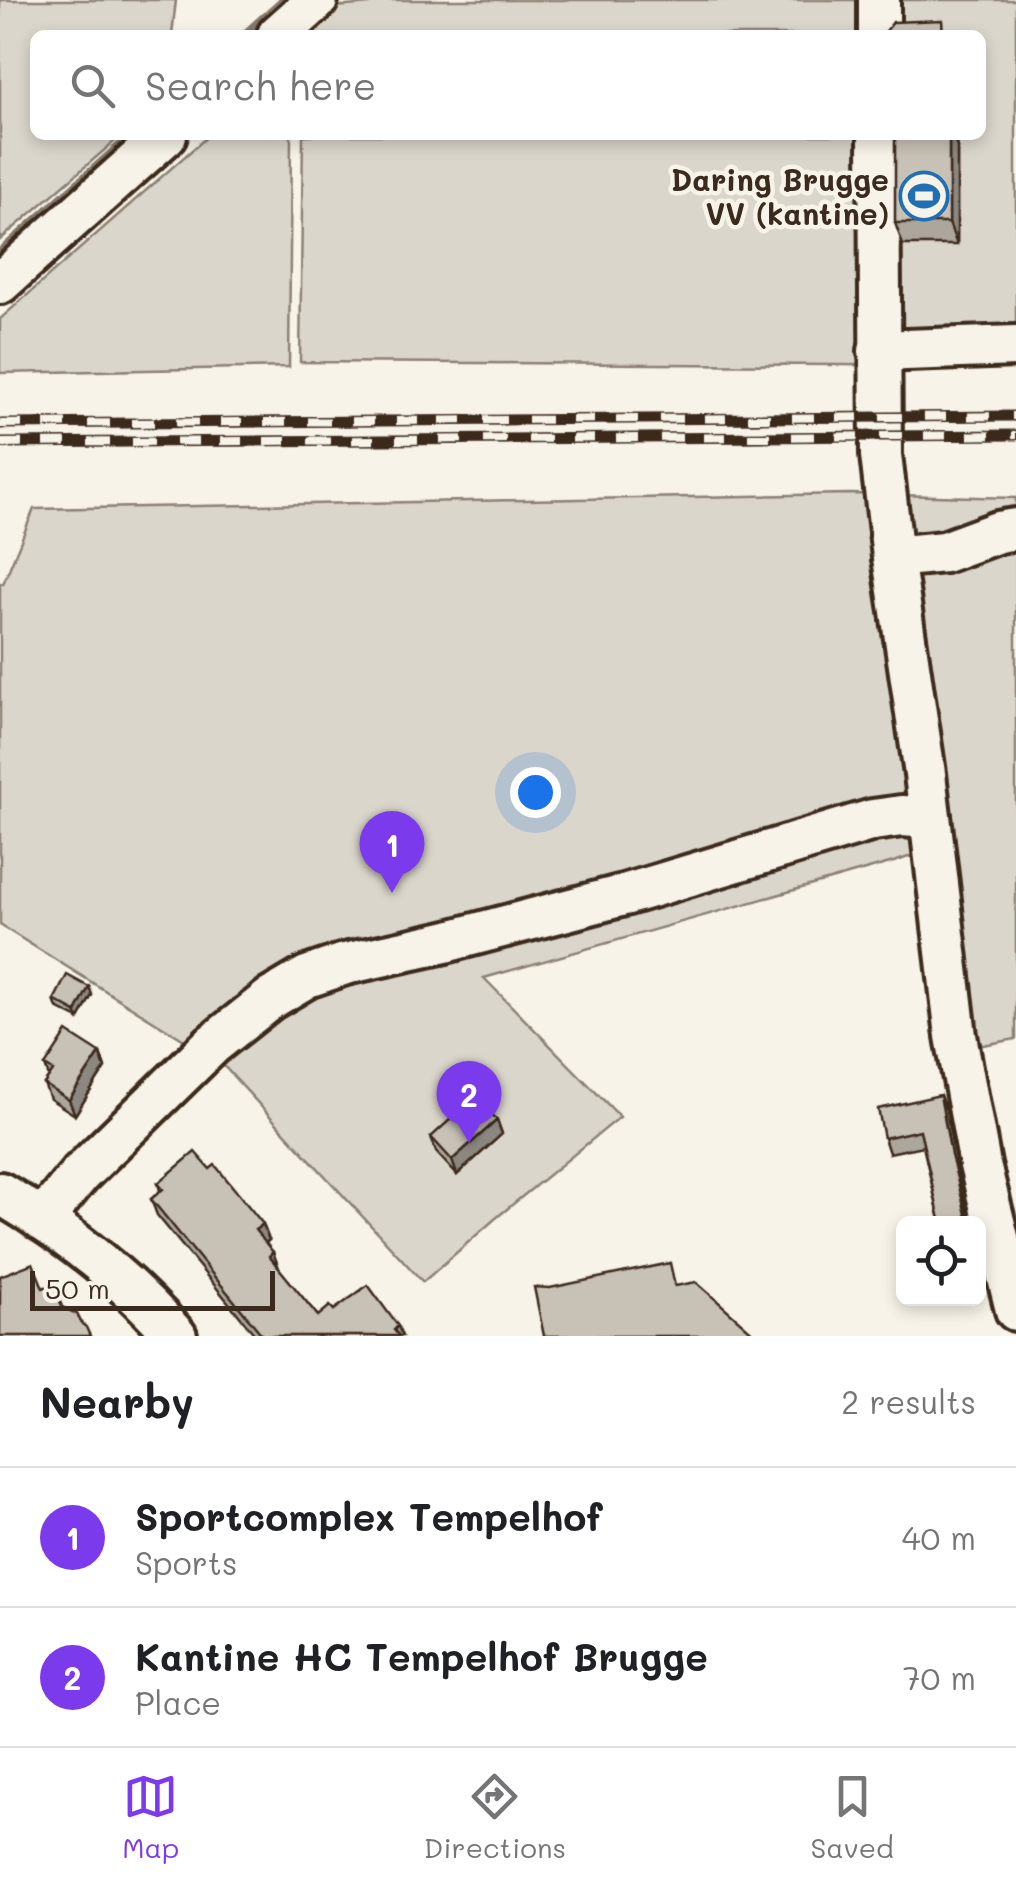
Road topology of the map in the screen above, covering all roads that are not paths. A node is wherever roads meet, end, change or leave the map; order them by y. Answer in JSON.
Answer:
{"nodes":[{"id":1,"x":317,"y":0,"type":"edge"},
{"id":2,"x":878,"y":0,"type":"edge"},
{"id":3,"x":284,"y":30,"type":"edge"},
{"id":4,"x":879,"y":30,"type":"edge"},
{"id":5,"x":160,"y":140,"type":"edge"},
{"id":6,"x":879,"y":140,"type":"edge"},
{"id":7,"x":0,"y":283,"type":"edge"},
{"id":8,"x":1016,"y":346,"type":"edge"},
{"id":9,"x":879,"y":351,"type":"junction"},
{"id":10,"x":1016,"y":530,"type":"edge"},
{"id":11,"x":893,"y":558,"type":"junction"},
{"id":12,"x":930,"y":818,"type":"junction"},
{"id":13,"x":19,"y":1216,"type":"edge"},
{"id":14,"x":1016,"y":1310,"type":"edge"},
{"id":15,"x":176,"y":1336,"type":"edge"}],
"edges":[{"from":1,"to":3,"type":"street"},
{"from":2,"to":4,"type":"street"},
{"from":5,"to":7,"type":"street"},
{"from":6,"to":9,"type":"street"},
{"from":8,"to":9,"type":"street"},
{"from":9,"to":11,"type":"street"},
{"from":10,"to":11,"type":"street"},
{"from":11,"to":12,"type":"street"},
{"from":12,"to":13,"type":"street"},
{"from":12,"to":14,"type":"street"},
{"from":13,"to":15,"type":"street"}]}
